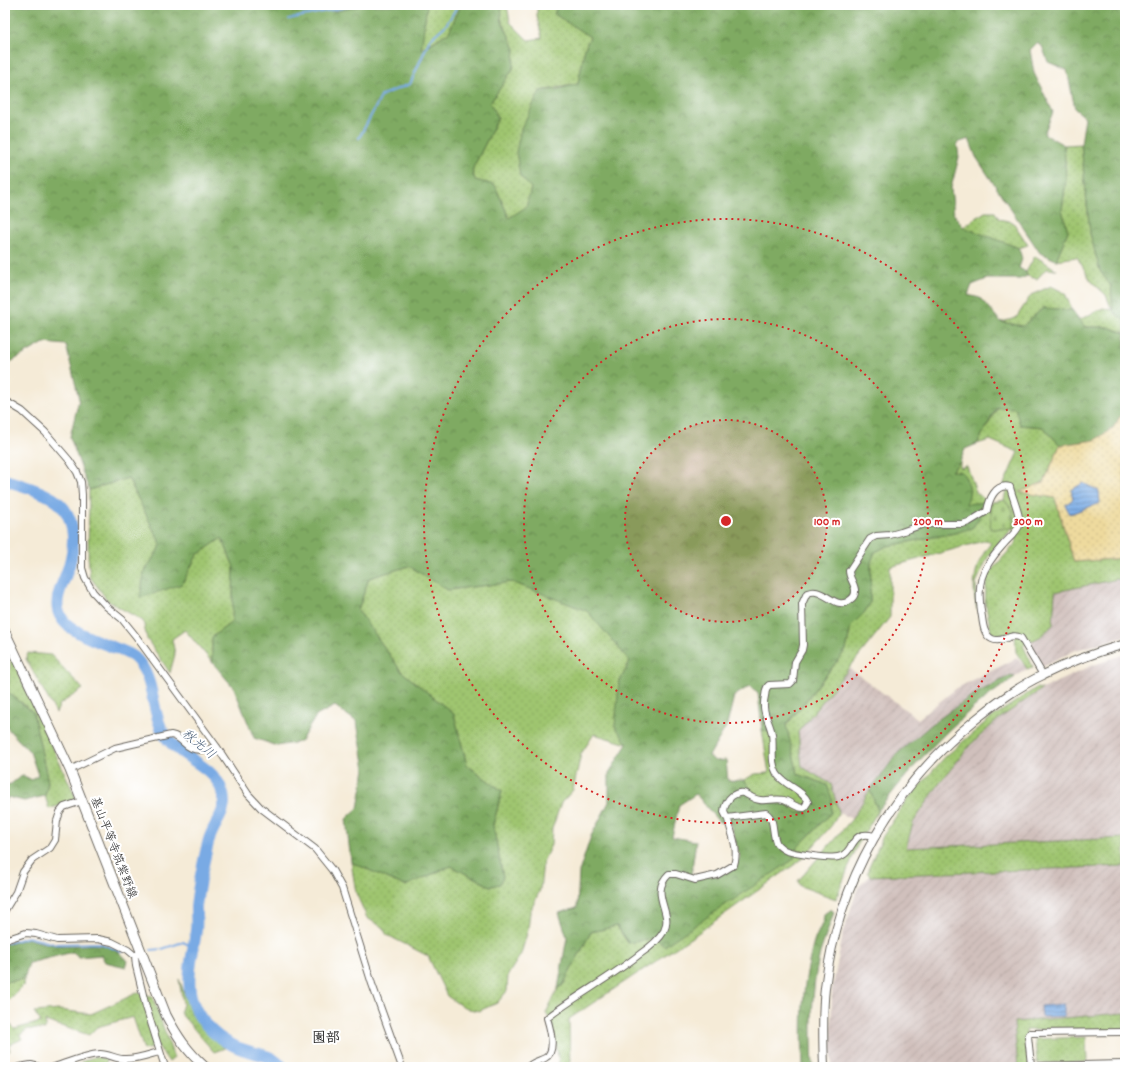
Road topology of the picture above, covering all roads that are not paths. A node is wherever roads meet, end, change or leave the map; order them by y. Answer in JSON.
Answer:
{"nodes":[{"id":1,"x":5,"y":401,"type":"edge"},
{"id":2,"x":5,"y":632,"type":"edge"},
{"id":3,"x":1125,"y":644,"type":"edge"},
{"id":4,"x":1042,"y":675,"type":"junction"},
{"id":5,"x":217,"y":747,"type":"junction"},
{"id":6,"x":70,"y":770,"type":"junction"},
{"id":7,"x":82,"y":801,"type":"junction"},
{"id":8,"x":727,"y":818,"type":"junction"},
{"id":9,"x":874,"y":836,"type":"junction"},
{"id":10,"x":5,"y":910,"type":"edge"},
{"id":11,"x":6,"y":938,"type":"edge"},
{"id":12,"x":138,"y":954,"type":"junction"},
{"id":13,"x":1125,"y":1032,"type":"edge"},
{"id":14,"x":159,"y":1052,"type":"junction"},
{"id":15,"x":1125,"y":1064,"type":"edge"},
{"id":16,"x":1118,"y":1066,"type":"edge"},
{"id":17,"x":19,"y":1067,"type":"edge"},
{"id":18,"x":39,"y":1067,"type":"edge"},
{"id":19,"x":54,"y":1067,"type":"edge"},
{"id":20,"x":164,"y":1067,"type":"edge"},
{"id":21,"x":205,"y":1067,"type":"edge"},
{"id":22,"x":402,"y":1067,"type":"edge"},
{"id":23,"x":528,"y":1067,"type":"edge"},
{"id":24,"x":824,"y":1067,"type":"edge"},
{"id":25,"x":1036,"y":1067,"type":"edge"}],
"edges":[{"from":1,"to":5,"type":"street"},
{"from":2,"to":6,"type":"main road","name":"基山平等寺筑紫野線"},
{"from":3,"to":4,"type":"street"},
{"from":4,"to":8,"type":"street"},
{"from":4,"to":9,"type":"street"},
{"from":5,"to":6,"type":"street"},
{"from":5,"to":22,"type":"street"},
{"from":6,"to":7,"type":"main road","name":"基山平等寺筑紫野線"},
{"from":7,"to":10,"type":"street"},
{"from":7,"to":12,"type":"main road","name":"基山平等寺筑紫野線"},
{"from":8,"to":9,"type":"street"},
{"from":8,"to":23,"type":"street"},
{"from":9,"to":24,"type":"street"},
{"from":11,"to":12,"type":"street"},
{"from":12,"to":14,"type":"street"},
{"from":12,"to":21,"type":"main road","name":"基山平等寺筑紫野線"},
{"from":13,"to":25,"type":"street"},
{"from":14,"to":19,"type":"street"},
{"from":14,"to":20,"type":"street"},
{"from":15,"to":16,"type":"street"},
{"from":16,"to":25,"type":"street"},
{"from":17,"to":18,"type":"street"}]}
